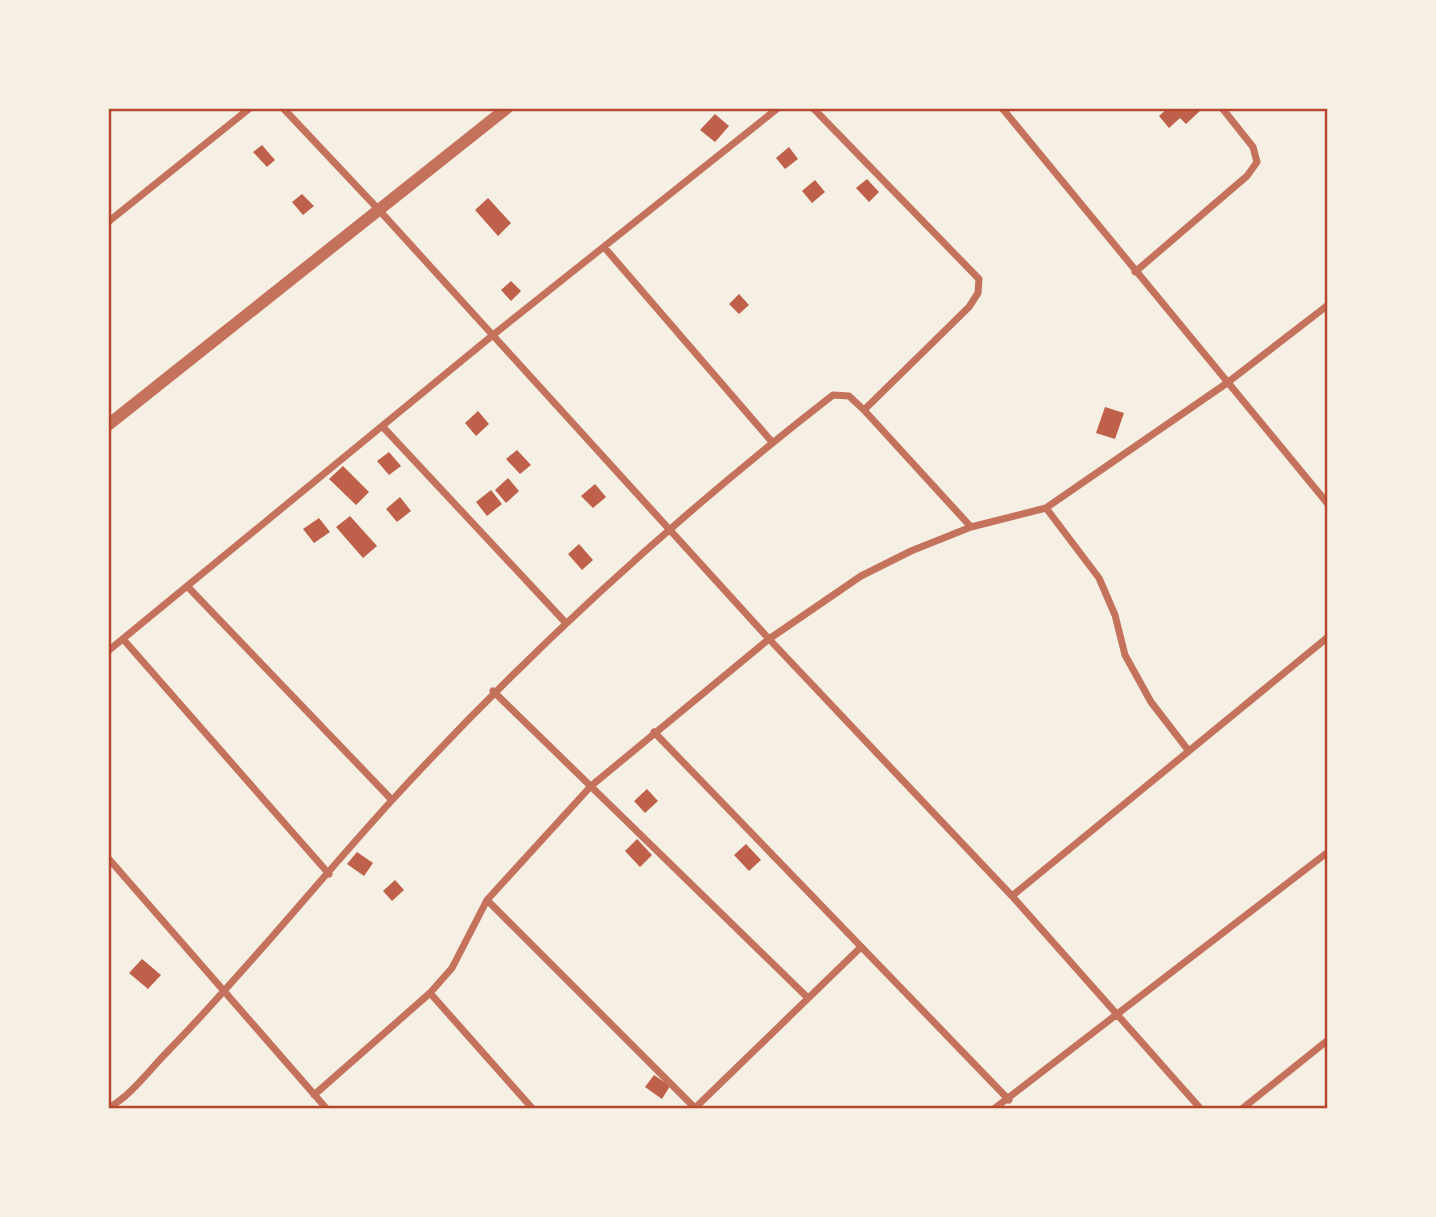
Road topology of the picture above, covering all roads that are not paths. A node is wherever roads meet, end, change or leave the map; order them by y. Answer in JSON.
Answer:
{"nodes":[{"id":1,"x":250,"y":108,"type":"edge"},
{"id":2,"x":283,"y":108,"type":"edge"},
{"id":3,"x":507,"y":108,"type":"edge"},
{"id":4,"x":778,"y":108,"type":"edge"},
{"id":5,"x":813,"y":108,"type":"edge"},
{"id":6,"x":1002,"y":108,"type":"edge"},
{"id":7,"x":1222,"y":108,"type":"edge"},
{"id":8,"x":379,"y":210,"type":"junction"},
{"id":9,"x":108,"y":222,"type":"edge"},
{"id":10,"x":604,"y":247,"type":"junction"},
{"id":11,"x":1135,"y":272,"type":"junction"},
{"id":12,"x":1328,"y":305,"type":"edge"},
{"id":13,"x":493,"y":335,"type":"junction"},
{"id":14,"x":1227,"y":383,"type":"junction"},
{"id":15,"x":864,"y":410,"type":"junction"},
{"id":16,"x":108,"y":425,"type":"edge"},
{"id":17,"x":382,"y":426,"type":"junction"},
{"id":18,"x":772,"y":442,"type":"junction"},
{"id":19,"x":1328,"y":504,"type":"edge"},
{"id":20,"x":1046,"y":508,"type":"junction"},
{"id":21,"x":971,"y":527,"type":"junction"},
{"id":22,"x":670,"y":531,"type":"junction"},
{"id":23,"x":187,"y":586,"type":"junction"},
{"id":24,"x":565,"y":622,"type":"junction"},
{"id":25,"x":1328,"y":637,"type":"edge"},
{"id":26,"x":123,"y":639,"type":"junction"},
{"id":27,"x":769,"y":639,"type":"junction"},
{"id":28,"x":108,"y":651,"type":"edge"},
{"id":29,"x":493,"y":691,"type":"junction"},
{"id":30,"x":654,"y":732,"type":"junction"},
{"id":31,"x":1188,"y":750,"type":"junction"},
{"id":32,"x":591,"y":786,"type":"junction"},
{"id":33,"x":392,"y":800,"type":"junction"},
{"id":34,"x":1328,"y":852,"type":"edge"},
{"id":35,"x":108,"y":858,"type":"edge"},
{"id":36,"x":328,"y":874,"type":"junction"},
{"id":37,"x":1012,"y":896,"type":"junction"},
{"id":38,"x":487,"y":900,"type":"junction"},
{"id":39,"x":861,"y":947,"type":"junction"},
{"id":40,"x":226,"y":992,"type":"junction"},
{"id":41,"x":430,"y":993,"type":"junction"},
{"id":42,"x":808,"y":998,"type":"junction"},
{"id":43,"x":1114,"y":1014,"type":"junction"},
{"id":44,"x":1328,"y":1040,"type":"edge"},
{"id":45,"x":314,"y":1095,"type":"junction"},
{"id":46,"x":1009,"y":1100,"type":"junction"},
{"id":47,"x":108,"y":1108,"type":"edge"},
{"id":48,"x":326,"y":1108,"type":"edge"},
{"id":49,"x":532,"y":1108,"type":"edge"},
{"id":50,"x":995,"y":1108,"type":"edge"},
{"id":51,"x":1200,"y":1108,"type":"edge"},
{"id":52,"x":1243,"y":1108,"type":"edge"}],
"edges":[{"from":1,"to":9,"type":"street"},
{"from":2,"to":8,"type":"street"},
{"from":3,"to":8,"type":"street"},
{"from":4,"to":10,"type":"street"},
{"from":5,"to":15,"type":"street"},
{"from":6,"to":11,"type":"street"},
{"from":7,"to":11,"type":"street"},
{"from":8,"to":13,"type":"street"},
{"from":8,"to":16,"type":"street"},
{"from":10,"to":13,"type":"street"},
{"from":10,"to":18,"type":"street"},
{"from":11,"to":14,"type":"street"},
{"from":12,"to":14,"type":"street"},
{"from":13,"to":17,"type":"street"},
{"from":13,"to":22,"type":"street"},
{"from":14,"to":19,"type":"street"},
{"from":14,"to":20,"type":"street"},
{"from":15,"to":18,"type":"street"},
{"from":15,"to":21,"type":"street"},
{"from":17,"to":23,"type":"street"},
{"from":17,"to":24,"type":"street"},
{"from":18,"to":22,"type":"street"},
{"from":20,"to":21,"type":"street"},
{"from":20,"to":31,"type":"street"},
{"from":21,"to":27,"type":"street"},
{"from":22,"to":24,"type":"street"},
{"from":22,"to":27,"type":"street"},
{"from":23,"to":26,"type":"street"},
{"from":23,"to":33,"type":"street"},
{"from":24,"to":29,"type":"street"},
{"from":25,"to":31,"type":"street"},
{"from":26,"to":28,"type":"street"},
{"from":26,"to":36,"type":"street"},
{"from":27,"to":30,"type":"street"},
{"from":27,"to":37,"type":"street"},
{"from":29,"to":32,"type":"street"},
{"from":29,"to":33,"type":"street"},
{"from":30,"to":32,"type":"street"},
{"from":30,"to":39,"type":"street"},
{"from":31,"to":37,"type":"street"},
{"from":32,"to":38,"type":"street"},
{"from":32,"to":42,"type":"street"},
{"from":33,"to":36,"type":"street"},
{"from":34,"to":43,"type":"street"},
{"from":35,"to":40,"type":"street"},
{"from":36,"to":40,"type":"street"},
{"from":37,"to":43,"type":"street"},
{"from":38,"to":41,"type":"street"},
{"from":38,"to":42,"type":"street"},
{"from":39,"to":42,"type":"street"},
{"from":39,"to":46,"type":"street"},
{"from":40,"to":45,"type":"street"},
{"from":40,"to":47,"type":"street"},
{"from":41,"to":45,"type":"street"},
{"from":41,"to":49,"type":"street"},
{"from":43,"to":46,"type":"street"},
{"from":43,"to":51,"type":"street"},
{"from":44,"to":52,"type":"street"},
{"from":45,"to":48,"type":"street"},
{"from":46,"to":50,"type":"street"}]}
